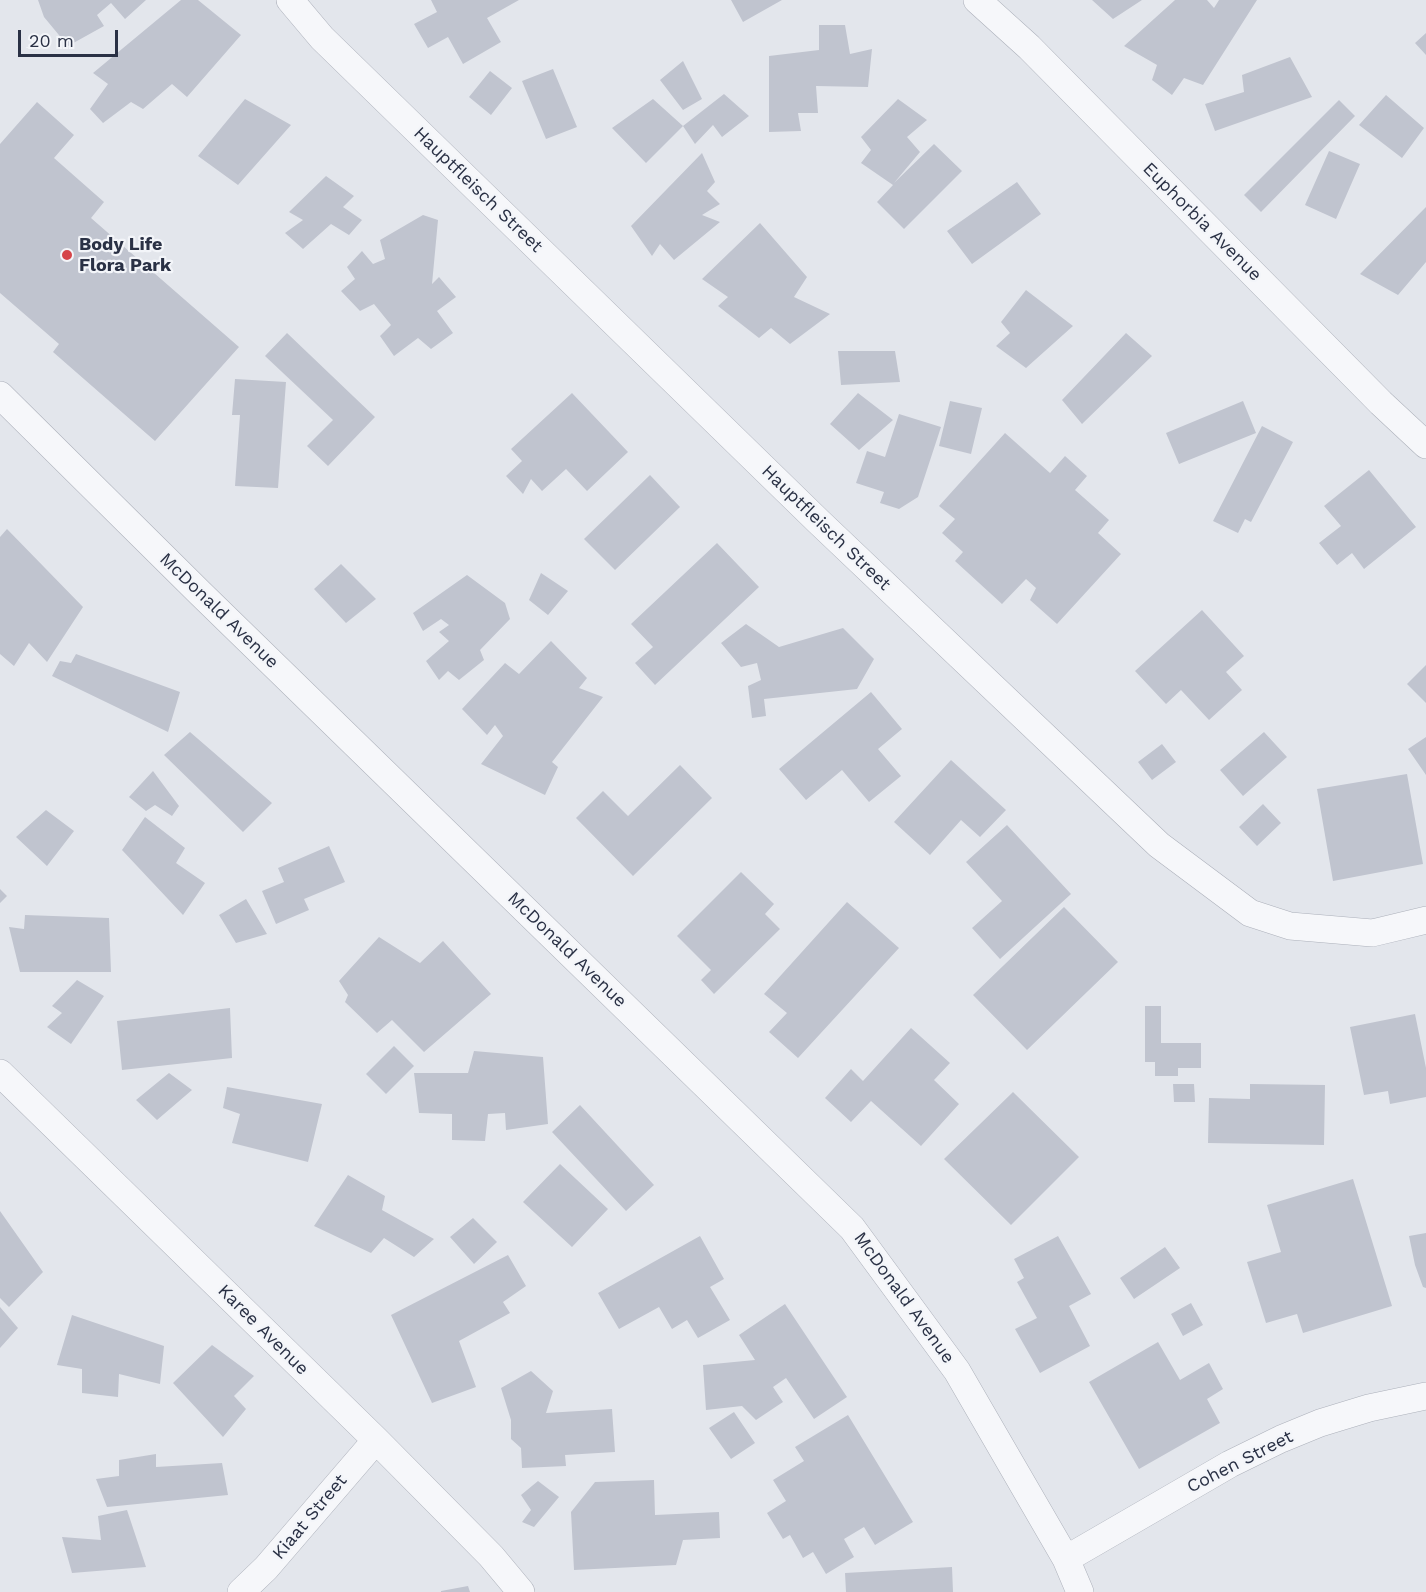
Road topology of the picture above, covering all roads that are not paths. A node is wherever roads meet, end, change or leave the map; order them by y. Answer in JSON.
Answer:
{"nodes":[{"id":1,"x":290,"y":0,"type":"edge"},
{"id":2,"x":977,"y":0,"type":"edge"},
{"id":3,"x":0,"y":394,"type":"edge"},
{"id":4,"x":1426,"y":445,"type":"edge"},
{"id":5,"x":1426,"y":920,"type":"edge"},
{"id":6,"x":0,"y":1073,"type":"edge"},
{"id":7,"x":1426,"y":1396,"type":"edge"},
{"id":8,"x":376,"y":1440,"type":"junction"},
{"id":9,"x":1066,"y":1559,"type":"junction"},
{"id":10,"x":241,"y":1592,"type":"edge"},
{"id":11,"x":521,"y":1592,"type":"edge"},
{"id":12,"x":1080,"y":1592,"type":"edge"}],
"edges":[{"from":1,"to":5,"type":"street","name":"Hauptfleisch Street"},
{"from":2,"to":4,"type":"street","name":"Euphorbia Avenue"},
{"from":3,"to":9,"type":"street","name":"McDonald Avenue"},
{"from":6,"to":8,"type":"street","name":"Karee Avenue"},
{"from":7,"to":9,"type":"street","name":"Cohen Street"},
{"from":8,"to":10,"type":"street","name":"Kiaat Street"},
{"from":8,"to":11,"type":"street","name":"Karee Avenue"},
{"from":9,"to":12,"type":"street","name":"McDonald Avenue"}]}
